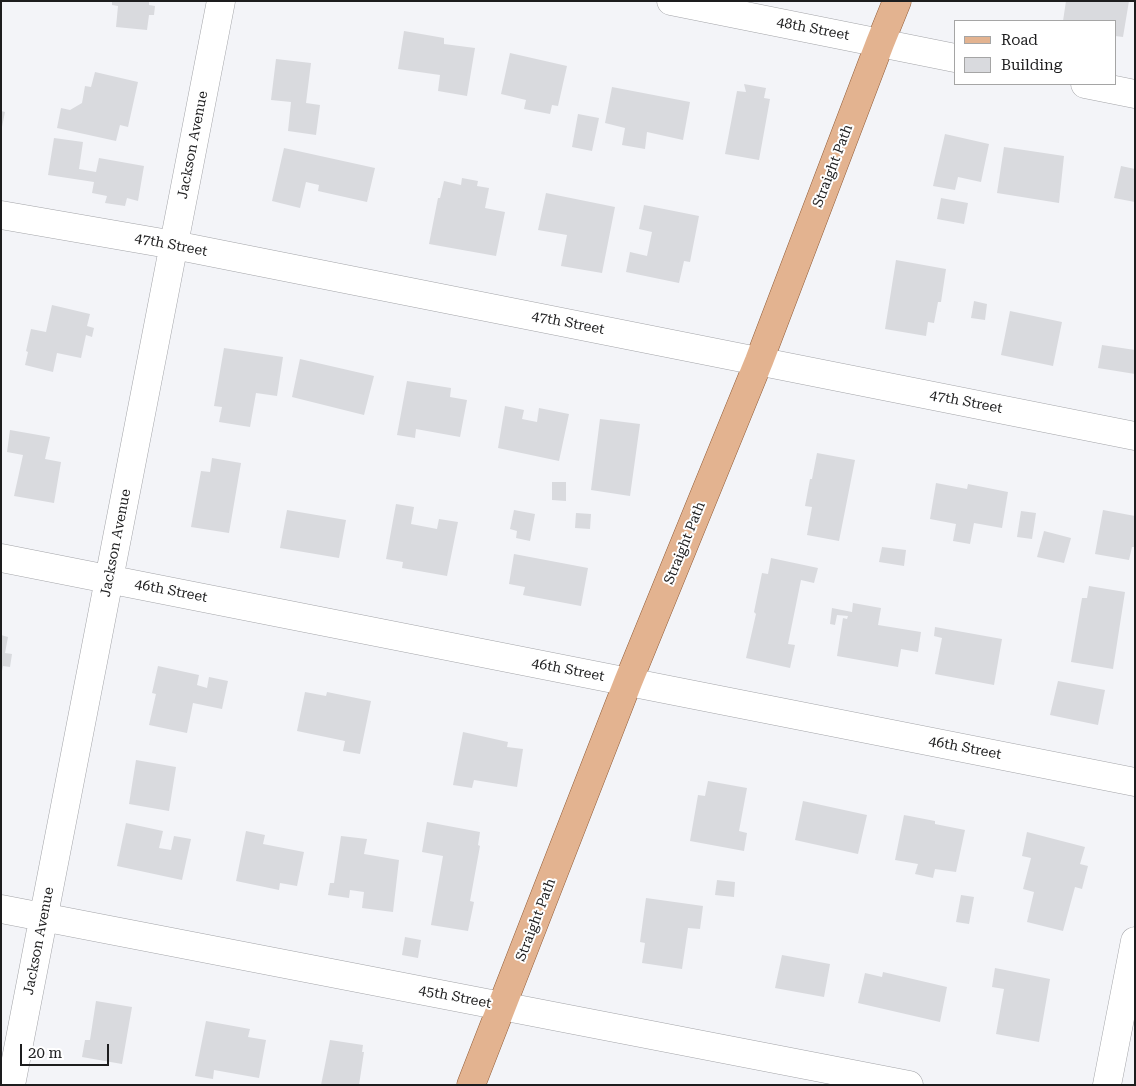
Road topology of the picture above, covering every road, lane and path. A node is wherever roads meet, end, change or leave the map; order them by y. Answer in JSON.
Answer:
{"nodes":[{"id":1,"x":221,"y":1,"type":"edge"},
{"id":2,"x":671,"y":1,"type":"edge"},
{"id":3,"x":897,"y":1,"type":"edge"},
{"id":4,"x":880,"y":43,"type":"junction"},
{"id":5,"x":954,"y":58,"type":"edge"},
{"id":6,"x":1090,"y":85,"type":"edge"},
{"id":7,"x":1135,"y":94,"type":"edge"},
{"id":8,"x":1,"y":215,"type":"edge"},
{"id":9,"x":174,"y":245,"type":"junction"},
{"id":10,"x":759,"y":361,"type":"junction"},
{"id":11,"x":1135,"y":436,"type":"edge"},
{"id":12,"x":1,"y":558,"type":"edge"},
{"id":13,"x":109,"y":579,"type":"junction"},
{"id":14,"x":628,"y":682,"type":"junction"},
{"id":15,"x":1135,"y":782,"type":"edge"},
{"id":16,"x":1,"y":908,"type":"edge"},
{"id":17,"x":44,"y":917,"type":"junction"},
{"id":18,"x":1135,"y":941,"type":"edge"},
{"id":19,"x":502,"y":1006,"type":"junction"},
{"id":20,"x":11,"y":1085,"type":"edge"},
{"id":21,"x":470,"y":1085,"type":"edge"},
{"id":22,"x":909,"y":1085,"type":"edge"},
{"id":23,"x":1106,"y":1085,"type":"edge"}],
"edges":[{"from":1,"to":9,"type":"street","name":"Jackson Avenue"},
{"from":2,"to":4,"type":"street","name":"48th Street"},
{"from":3,"to":4,"type":"main road","name":"Straight Path"},
{"from":4,"to":5,"type":"street","name":"48th Street"},
{"from":4,"to":10,"type":"main road","name":"Straight Path"},
{"from":6,"to":7,"type":"street"},
{"from":8,"to":9,"type":"street","name":"47th Street"},
{"from":9,"to":10,"type":"street","name":"47th Street"},
{"from":9,"to":13,"type":"street","name":"Jackson Avenue"},
{"from":10,"to":11,"type":"street","name":"47th Street"},
{"from":10,"to":14,"type":"main road","name":"Straight Path"},
{"from":12,"to":13,"type":"street","name":"46th Street"},
{"from":13,"to":14,"type":"street","name":"46th Street"},
{"from":13,"to":17,"type":"street","name":"Jackson Avenue"},
{"from":14,"to":15,"type":"street","name":"46th Street"},
{"from":14,"to":19,"type":"main road","name":"Straight Path"},
{"from":16,"to":17,"type":"street","name":"45th Street"},
{"from":17,"to":19,"type":"street","name":"45th Street"},
{"from":17,"to":20,"type":"street","name":"Jackson Avenue"},
{"from":18,"to":23,"type":"street"},
{"from":19,"to":21,"type":"main road","name":"Straight Path"},
{"from":19,"to":22,"type":"street","name":"45th Street"}]}
